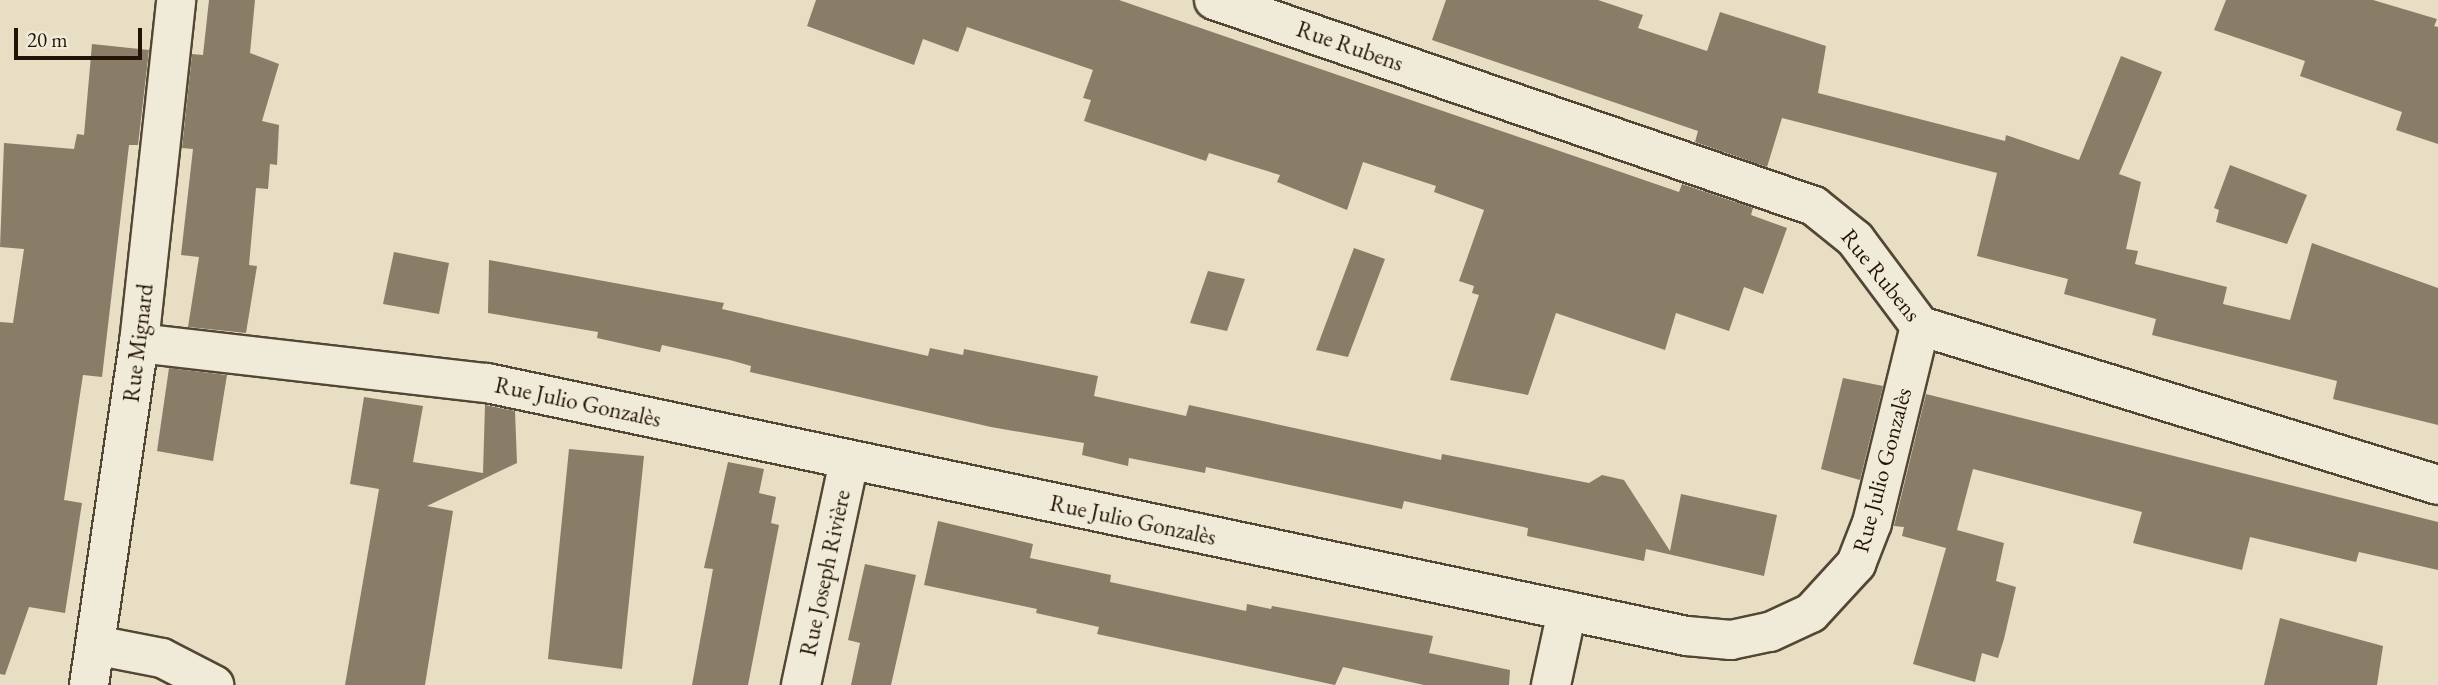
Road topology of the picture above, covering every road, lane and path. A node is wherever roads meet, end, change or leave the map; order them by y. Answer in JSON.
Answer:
{"nodes":[{"id":1,"x":176,"y":0,"type":"edge"},
{"id":2,"x":1214,"y":0,"type":"edge"},
{"id":3,"x":1920,"y":326,"type":"junction"},
{"id":4,"x":139,"y":343,"type":"junction"},
{"id":5,"x":849,"y":461,"type":"junction"},
{"id":6,"x":2438,"y":485,"type":"edge"},
{"id":7,"x":1567,"y":611,"type":"junction"},
{"id":8,"x":95,"y":645,"type":"junction"},
{"id":9,"x":89,"y":685,"type":"edge"},
{"id":10,"x":214,"y":685,"type":"edge"},
{"id":11,"x":802,"y":685,"type":"edge"},
{"id":12,"x":1551,"y":685,"type":"edge"}],
"edges":[{"from":1,"to":4,"type":"street","name":"Rue Mignard"},
{"from":2,"to":3,"type":"street","name":"Rue Rubens"},
{"from":3,"to":6,"type":"street","name":"Rue Rubens"},
{"from":3,"to":7,"type":"street","name":"Rue Julio Gonzalès"},
{"from":4,"to":5,"type":"street","name":"Rue Julio Gonzalès"},
{"from":4,"to":8,"type":"street","name":"Rue Mignard"},
{"from":5,"to":7,"type":"street","name":"Rue Julio Gonzalès"},
{"from":5,"to":11,"type":"street","name":"Rue Joseph Rivière"},
{"from":7,"to":12,"type":"street"},
{"from":8,"to":9,"type":"street","name":"Rue Mignard"},
{"from":8,"to":10,"type":"street"}]}
